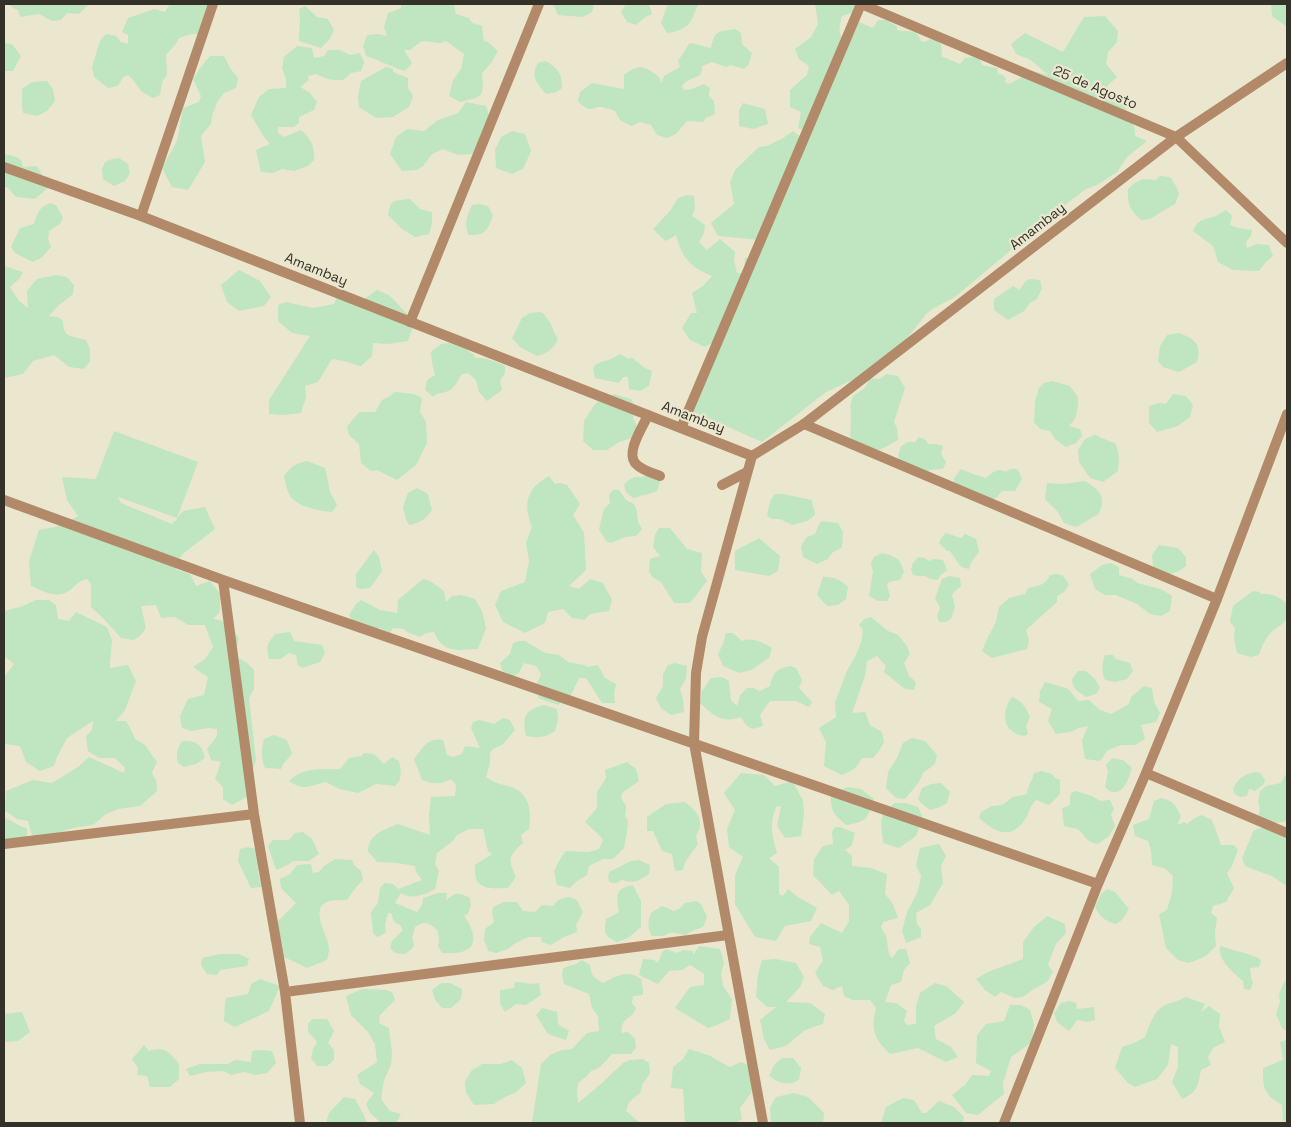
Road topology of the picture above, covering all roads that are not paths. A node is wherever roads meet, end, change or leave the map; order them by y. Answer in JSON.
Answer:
{"nodes":[{"id":1,"x":212,"y":4,"type":"edge"},
{"id":2,"x":539,"y":4,"type":"edge"},
{"id":3,"x":861,"y":4,"type":"edge"},
{"id":4,"x":1287,"y":63,"type":"edge"},
{"id":5,"x":1176,"y":137,"type":"junction"},
{"id":6,"x":4,"y":167,"type":"edge"},
{"id":7,"x":141,"y":216,"type":"junction"},
{"id":8,"x":1287,"y":243,"type":"edge"},
{"id":9,"x":410,"y":322,"type":"junction"},
{"id":10,"x":1287,"y":414,"type":"edge"},
{"id":11,"x":648,"y":415,"type":"junction"},
{"id":12,"x":804,"y":424,"type":"junction"},
{"id":13,"x":681,"y":428,"type":"junction"},
{"id":14,"x":752,"y":456,"type":"junction"},
{"id":15,"x":747,"y":472,"type":"junction"},
{"id":16,"x":660,"y":476,"type":"dead end"},
{"id":17,"x":722,"y":485,"type":"dead end"},
{"id":18,"x":4,"y":500,"type":"edge"},
{"id":19,"x":223,"y":580,"type":"junction"},
{"id":20,"x":1216,"y":599,"type":"junction"},
{"id":21,"x":694,"y":743,"type":"junction"},
{"id":22,"x":1146,"y":773,"type":"junction"},
{"id":23,"x":254,"y":814,"type":"junction"},
{"id":24,"x":1287,"y":833,"type":"edge"},
{"id":25,"x":4,"y":844,"type":"edge"},
{"id":26,"x":1098,"y":884,"type":"junction"},
{"id":27,"x":728,"y":935,"type":"junction"},
{"id":28,"x":285,"y":992,"type":"junction"},
{"id":29,"x":300,"y":1123,"type":"edge"},
{"id":30,"x":763,"y":1123,"type":"edge"},
{"id":31,"x":1004,"y":1123,"type":"edge"}],
"edges":[{"from":1,"to":7,"type":"street"},
{"from":2,"to":9,"type":"street"},
{"from":3,"to":5,"type":"street","name":"25 de Agosto"},
{"from":3,"to":13,"type":"street"},
{"from":4,"to":5,"type":"street","name":"Amambay"},
{"from":5,"to":8,"type":"street","name":"25 de Agosto"},
{"from":5,"to":12,"type":"street","name":"Amambay"},
{"from":6,"to":7,"type":"street","name":"Amambay"},
{"from":7,"to":9,"type":"street","name":"Amambay"},
{"from":9,"to":11,"type":"street","name":"Amambay"},
{"from":10,"to":20,"type":"street"},
{"from":11,"to":13,"type":"street","name":"Amambay"},
{"from":11,"to":16,"type":"street"},
{"from":12,"to":14,"type":"street","name":"Amambay"},
{"from":12,"to":20,"type":"street"},
{"from":13,"to":14,"type":"street","name":"Amambay"},
{"from":14,"to":15,"type":"street"},
{"from":15,"to":17,"type":"street"},
{"from":15,"to":21,"type":"street"},
{"from":18,"to":19,"type":"street"},
{"from":19,"to":21,"type":"street"},
{"from":19,"to":23,"type":"street"},
{"from":20,"to":22,"type":"street"},
{"from":21,"to":26,"type":"street"},
{"from":21,"to":27,"type":"street"},
{"from":22,"to":24,"type":"street"},
{"from":22,"to":26,"type":"street"},
{"from":23,"to":25,"type":"street"},
{"from":23,"to":28,"type":"street"},
{"from":26,"to":31,"type":"street"},
{"from":27,"to":28,"type":"street"},
{"from":27,"to":30,"type":"street"},
{"from":28,"to":29,"type":"street"}]}
